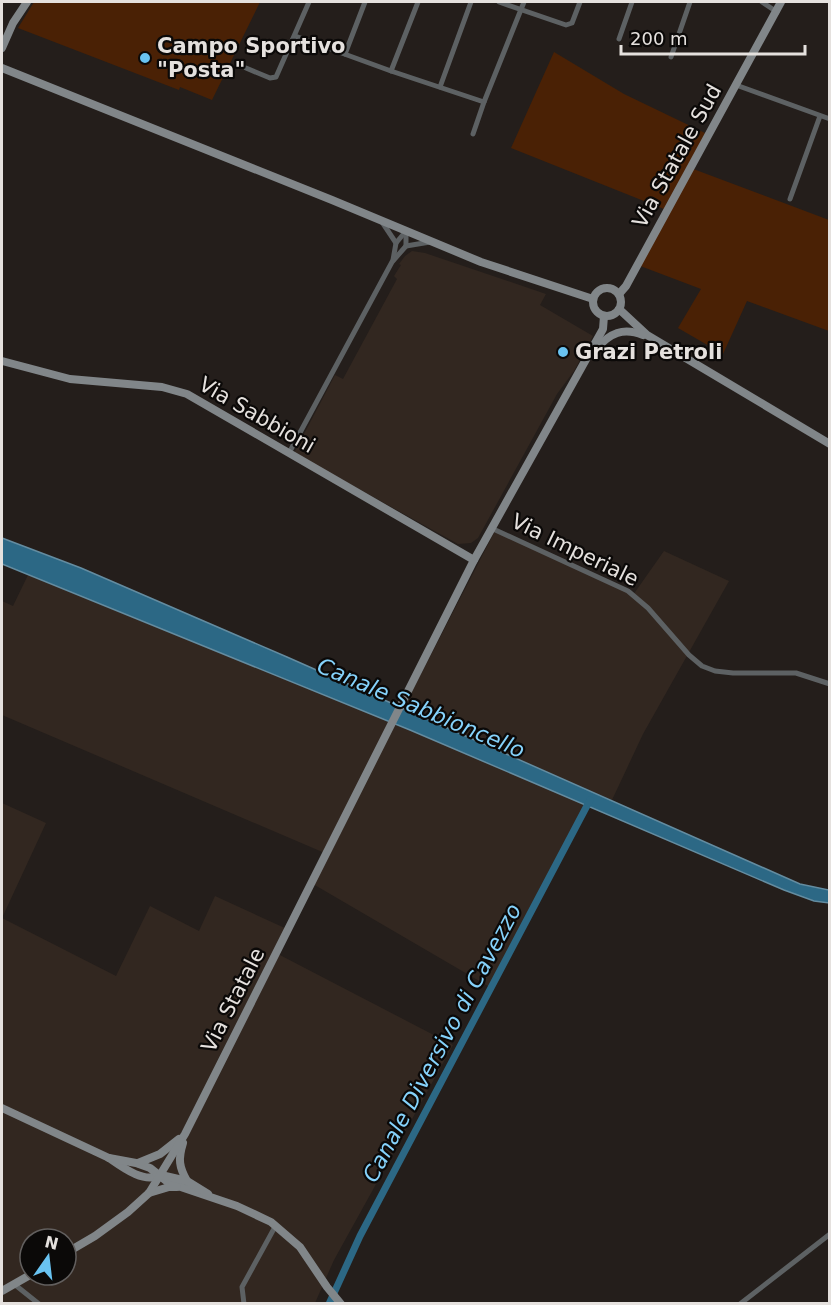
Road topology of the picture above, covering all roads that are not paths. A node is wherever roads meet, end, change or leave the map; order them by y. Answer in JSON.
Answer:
{"nodes":[{"id":1,"x":27,"y":2,"type":"edge"},
{"id":2,"x":309,"y":2,"type":"edge"},
{"id":3,"x":365,"y":2,"type":"edge"},
{"id":4,"x":418,"y":2,"type":"edge"},
{"id":5,"x":471,"y":2,"type":"edge"},
{"id":6,"x":499,"y":2,"type":"edge"},
{"id":7,"x":524,"y":2,"type":"edge"},
{"id":8,"x":580,"y":2,"type":"edge"},
{"id":9,"x":632,"y":2,"type":"edge"},
{"id":10,"x":690,"y":2,"type":"edge"},
{"id":11,"x":762,"y":2,"type":"edge"},
{"id":12,"x":781,"y":2,"type":"edge"},
{"id":13,"x":521,"y":9,"type":"junction"},
{"id":14,"x":777,"y":12,"type":"junction"},
{"id":15,"x":295,"y":36,"type":"junction"},
{"id":16,"x":619,"y":39,"type":"dead end"},
{"id":17,"x":2,"y":48,"type":"edge"},
{"id":18,"x":345,"y":54,"type":"junction"},
{"id":19,"x":670,"y":57,"type":"dead end"},
{"id":20,"x":2,"y":68,"type":"edge"},
{"id":21,"x":246,"y":68,"type":"dead end"},
{"id":22,"x":391,"y":71,"type":"junction"},
{"id":23,"x":736,"y":86,"type":"junction"},
{"id":24,"x":440,"y":87,"type":"junction"},
{"id":25,"x":484,"y":102,"type":"junction"},
{"id":26,"x":820,"y":116,"type":"junction"},
{"id":27,"x":830,"y":119,"type":"edge"},
{"id":28,"x":473,"y":134,"type":"dead end"},
{"id":29,"x":790,"y":199,"type":"dead end"},
{"id":30,"x":381,"y":221,"type":"junction"},
{"id":31,"x":406,"y":231,"type":"junction"},
{"id":32,"x":431,"y":242,"type":"junction"},
{"id":33,"x":396,"y":243,"type":"junction"},
{"id":34,"x":406,"y":246,"type":"junction"},
{"id":35,"x":392,"y":262,"type":"junction"},
{"id":36,"x":619,"y":294,"type":"junction"},
{"id":37,"x":593,"y":299,"type":"junction"},
{"id":38,"x":619,"y":309,"type":"junction"},
{"id":39,"x":604,"y":316,"type":"junction"},
{"id":40,"x":647,"y":335,"type":"junction"},
{"id":41,"x":2,"y":361,"type":"edge"},
{"id":42,"x":583,"y":364,"type":"junction"},
{"id":43,"x":830,"y":444,"type":"edge"},
{"id":44,"x":289,"y":453,"type":"junction"},
{"id":45,"x":492,"y":528,"type":"junction"},
{"id":46,"x":474,"y":560,"type":"junction"},
{"id":47,"x":830,"y":684,"type":"edge"},
{"id":48,"x":2,"y":1108,"type":"edge"},
{"id":49,"x":185,"y":1134,"type":"junction"},
{"id":50,"x":109,"y":1158,"type":"junction"},
{"id":51,"x":136,"y":1163,"type":"junction"},
{"id":52,"x":160,"y":1174,"type":"junction"},
{"id":53,"x":147,"y":1178,"type":"junction"},
{"id":54,"x":184,"y":1184,"type":"junction"},
{"id":55,"x":149,"y":1193,"type":"junction"},
{"id":56,"x":276,"y":1225,"type":"junction"},
{"id":57,"x":830,"y":1234,"type":"edge"},
{"id":58,"x":78,"y":1246,"type":"edge"},
{"id":59,"x":18,"y":1282,"type":"edge"},
{"id":60,"x":14,"y":1284,"type":"junction"},
{"id":61,"x":2,"y":1291,"type":"edge"},
{"id":62,"x":39,"y":1304,"type":"edge"},
{"id":63,"x":244,"y":1304,"type":"edge"},
{"id":64,"x":341,"y":1304,"type":"edge"},
{"id":65,"x":740,"y":1304,"type":"edge"}],
"edges":[{"from":1,"to":17,"type":"main road"},
{"from":2,"to":15,"type":"street"},
{"from":3,"to":18,"type":"street"},
{"from":4,"to":22,"type":"street"},
{"from":5,"to":24,"type":"street"},
{"from":6,"to":13,"type":"street"},
{"from":7,"to":13,"type":"street"},
{"from":8,"to":13,"type":"street"},
{"from":9,"to":16,"type":"street"},
{"from":10,"to":19,"type":"street"},
{"from":11,"to":14,"type":"street"},
{"from":12,"to":14,"type":"main road","name":"Via Statale Sud"},
{"from":13,"to":25,"type":"street"},
{"from":14,"to":23,"type":"main road","name":"Via Statale Sud"},
{"from":15,"to":18,"type":"street"},
{"from":15,"to":21,"type":"street"},
{"from":18,"to":22,"type":"street"},
{"from":20,"to":30,"type":"main road"},
{"from":22,"to":24,"type":"street"},
{"from":23,"to":26,"type":"street"},
{"from":23,"to":36,"type":"main road","name":"Via Statale Sud"},
{"from":24,"to":25,"type":"street"},
{"from":25,"to":28,"type":"street"},
{"from":26,"to":27,"type":"street"},
{"from":26,"to":29,"type":"street"},
{"from":30,"to":31,"type":"main road"},
{"from":30,"to":33,"type":"street"},
{"from":31,"to":32,"type":"main road"},
{"from":31,"to":33,"type":"street"},
{"from":31,"to":34,"type":"street"},
{"from":32,"to":34,"type":"street"},
{"from":32,"to":37,"type":"main road"},
{"from":33,"to":35,"type":"street"},
{"from":34,"to":35,"type":"street"},
{"from":35,"to":44,"type":"street"},
{"from":36,"to":37,"type":"main road"},
{"from":36,"to":38,"type":"main road"},
{"from":37,"to":39,"type":"main road"},
{"from":38,"to":39,"type":"main road"},
{"from":38,"to":40,"type":"main road"},
{"from":39,"to":42,"type":"main road"},
{"from":40,"to":42,"type":"main road"},
{"from":40,"to":43,"type":"main road"},
{"from":41,"to":44,"type":"main road","name":"Via Sabbioni"},
{"from":42,"to":45,"type":"main road","name":"Via Statale"},
{"from":44,"to":46,"type":"main road","name":"Via Sabbioni"},
{"from":45,"to":46,"type":"main road","name":"Via Statale"},
{"from":45,"to":47,"type":"street","name":"Via Imperiale"},
{"from":46,"to":49,"type":"main road","name":"Via Statale"},
{"from":48,"to":50,"type":"main road"},
{"from":49,"to":51,"type":"main road"},
{"from":49,"to":52,"type":"main road","name":"Via Statale"},
{"from":49,"to":54,"type":"main road"},
{"from":50,"to":51,"type":"main road"},
{"from":50,"to":53,"type":"main road"},
{"from":51,"to":52,"type":"main road"},
{"from":52,"to":53,"type":"main road"},
{"from":52,"to":54,"type":"main road"},
{"from":52,"to":55,"type":"main road","name":"Via Statale"},
{"from":53,"to":55,"type":"main road"},
{"from":54,"to":55,"type":"main road"},
{"from":54,"to":56,"type":"main road"},
{"from":55,"to":58,"type":"main road","name":"Via Statale"},
{"from":56,"to":63,"type":"street"},
{"from":56,"to":64,"type":"main road"},
{"from":57,"to":65,"type":"street"},
{"from":59,"to":60,"type":"main road"},
{"from":60,"to":61,"type":"main road"},
{"from":60,"to":62,"type":"street"}]}
